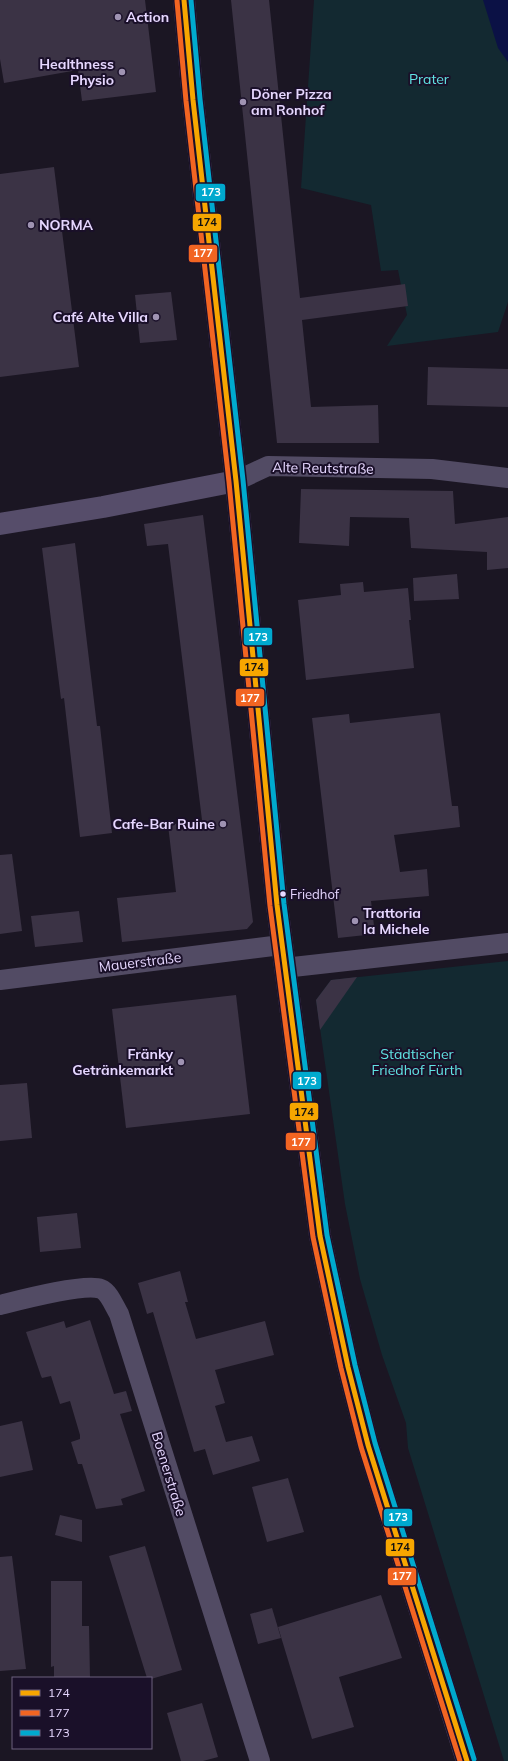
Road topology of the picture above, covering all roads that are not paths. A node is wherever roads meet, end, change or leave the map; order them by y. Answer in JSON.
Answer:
{"nodes":[{"id":1,"x":184,"y":0,"type":"edge"},
{"id":2,"x":508,"y":478,"type":"edge"},
{"id":3,"x":236,"y":481,"type":"junction"},
{"id":4,"x":0,"y":524,"type":"edge"},
{"id":5,"x":508,"y":943,"type":"edge"},
{"id":6,"x":281,"y":945,"type":"junction"},
{"id":7,"x":284,"y":968,"type":"junction"},
{"id":8,"x":0,"y":980,"type":"edge"},
{"id":9,"x":0,"y":1305,"type":"edge"},
{"id":10,"x":260,"y":1761,"type":"edge"},
{"id":11,"x":467,"y":1761,"type":"edge"}],
"edges":[{"from":1,"to":3,"type":"main road"},
{"from":2,"to":3,"type":"street","name":"Alte Reutstraße"},
{"from":3,"to":4,"type":"main road","name":"Alte Reutstraße"},
{"from":3,"to":6,"type":"main road"},
{"from":5,"to":7,"type":"street"},
{"from":6,"to":7,"type":"main road"},
{"from":6,"to":8,"type":"street","name":"Mauerstraße"},
{"from":7,"to":11,"type":"main road"},
{"from":9,"to":10,"type":"street","name":"Boenerstraße"}]}
